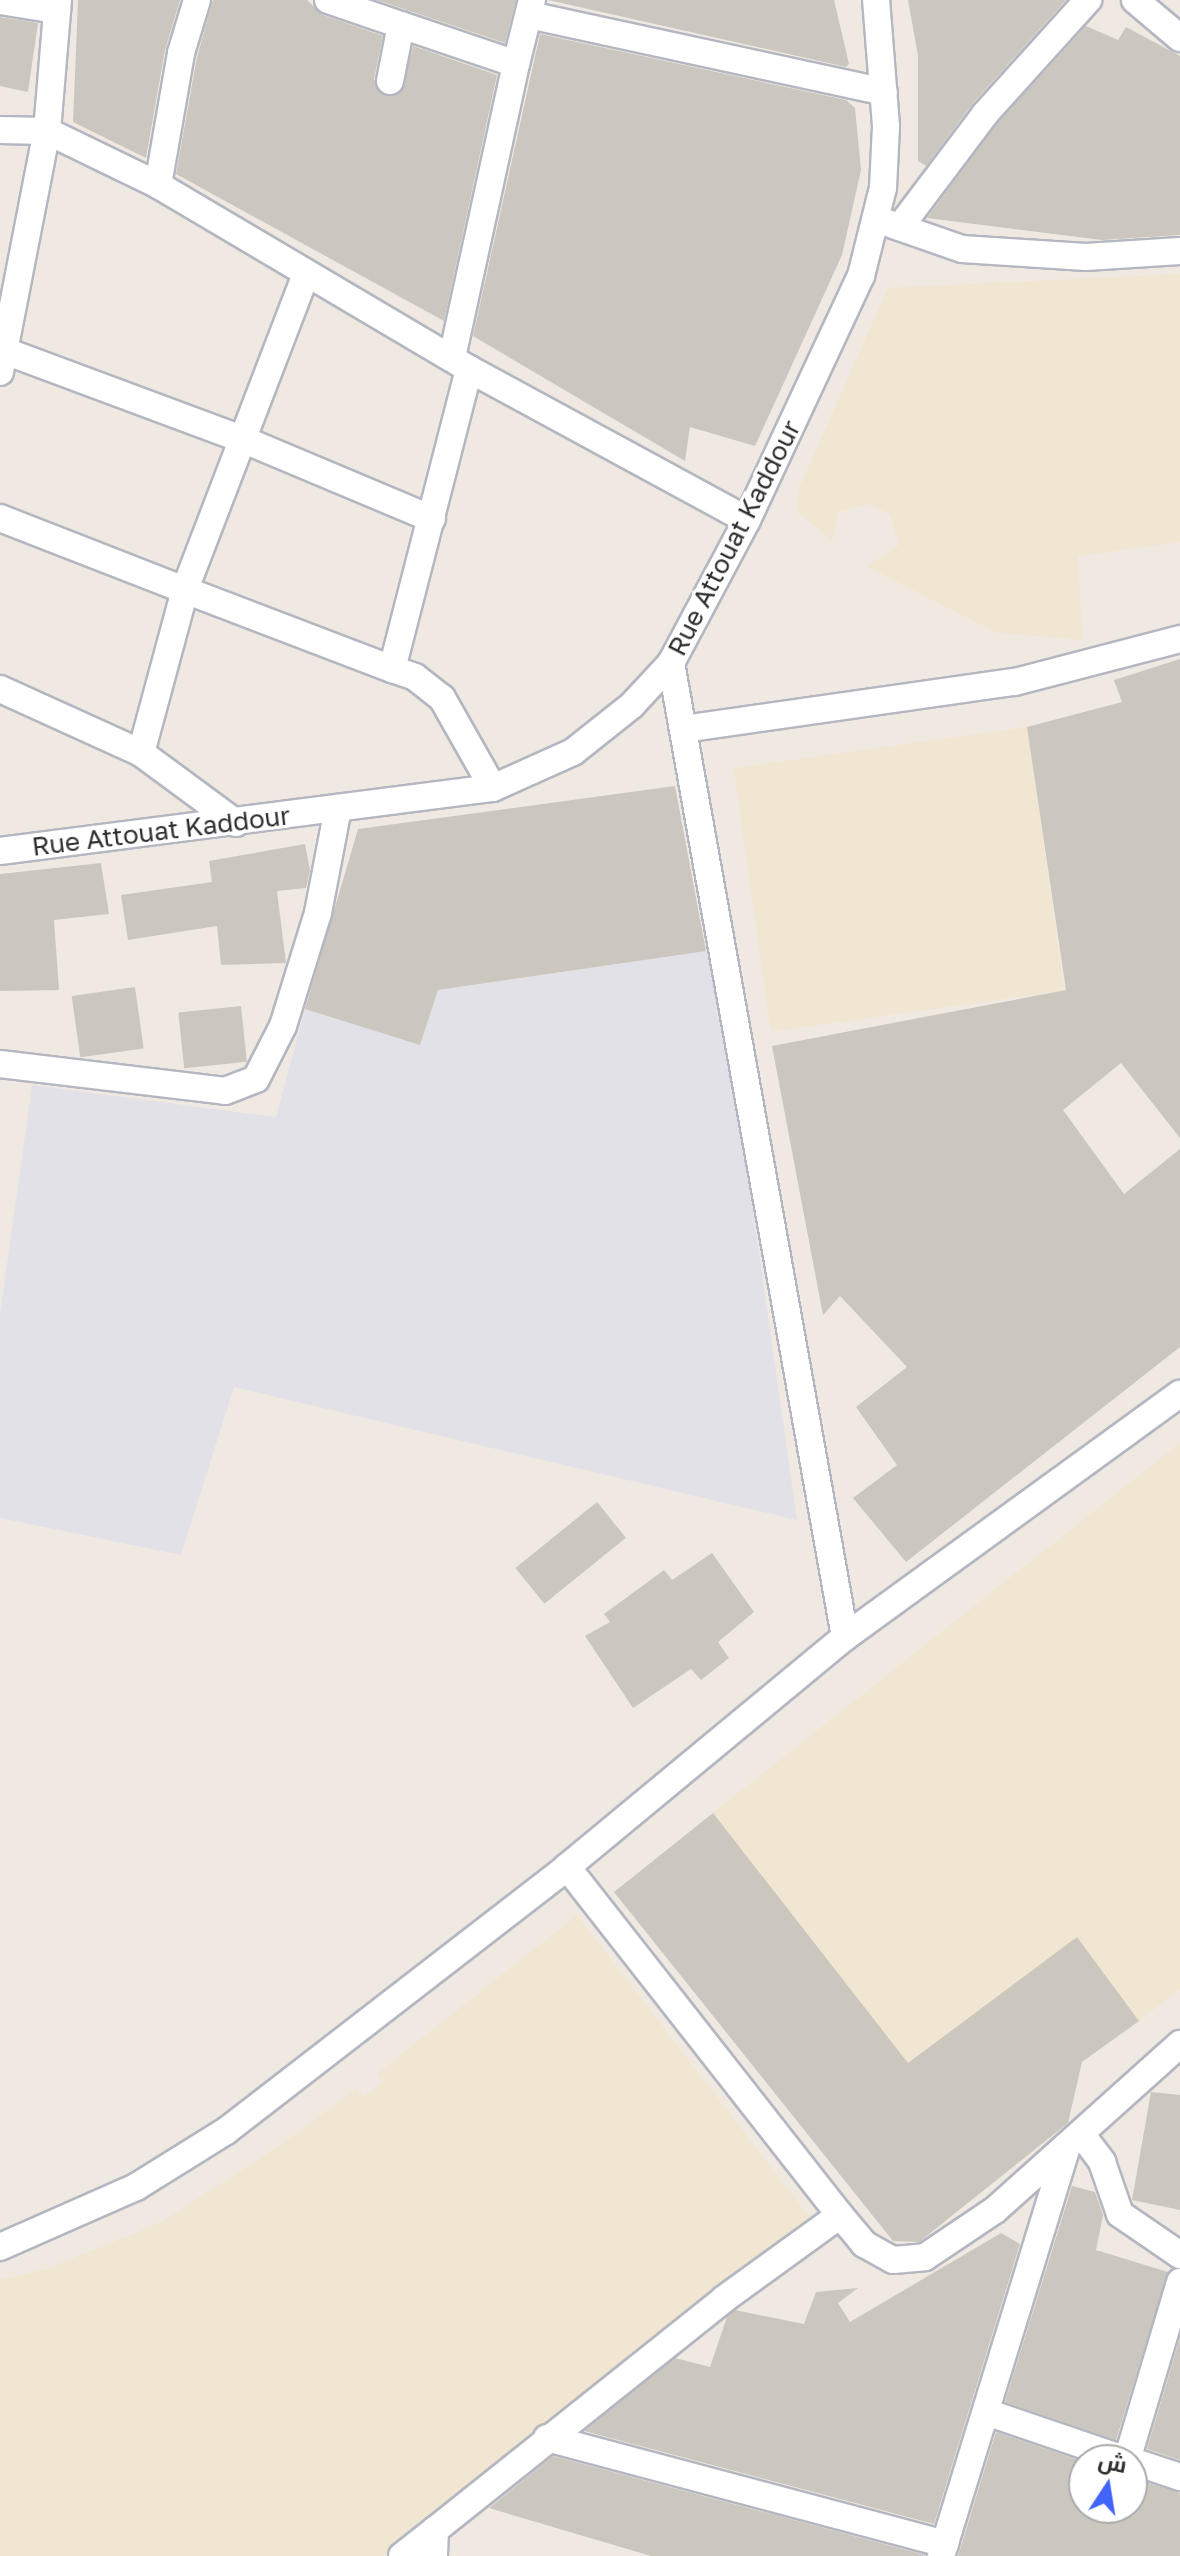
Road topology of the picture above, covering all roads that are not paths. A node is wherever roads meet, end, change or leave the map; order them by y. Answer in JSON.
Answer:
{"nodes":[{"id":1,"x":197,"y":0,"type":"edge"},
{"id":2,"x":876,"y":0,"type":"edge"},
{"id":3,"x":1088,"y":0,"type":"edge"},
{"id":4,"x":1135,"y":0,"type":"edge"},
{"id":5,"x":0,"y":1,"type":"edge"},
{"id":6,"x":344,"y":2,"type":"edge"},
{"id":7,"x":58,"y":5,"type":"edge"},
{"id":8,"x":530,"y":8,"type":"edge"},
{"id":9,"x":401,"y":25,"type":"junction"},
{"id":10,"x":1180,"y":38,"type":"edge"},
{"id":11,"x":516,"y":64,"type":"junction"},
{"id":12,"x":390,"y":81,"type":"dead end"},
{"id":13,"x":884,"y":92,"type":"junction"},
{"id":14,"x":0,"y":130,"type":"edge"},
{"id":15,"x":47,"y":131,"type":"junction"},
{"id":16,"x":158,"y":185,"type":"junction"},
{"id":17,"x":888,"y":223,"type":"junction"},
{"id":18,"x":1180,"y":251,"type":"edge"},
{"id":19,"x":306,"y":274,"type":"junction"},
{"id":20,"x":2,"y":361,"type":"edge"},
{"id":21,"x":461,"y":363,"type":"junction"},
{"id":22,"x":242,"y":439,"type":"junction"},
{"id":23,"x":0,"y":518,"type":"edge"},
{"id":24,"x":432,"y":519,"type":"junction"},
{"id":25,"x":747,"y":520,"type":"junction"},
{"id":26,"x":185,"y":590,"type":"junction"},
{"id":27,"x":1180,"y":639,"type":"edge"},
{"id":28,"x":671,"y":663,"type":"junction"},
{"id":29,"x":392,"y":669,"type":"junction"},
{"id":30,"x":0,"y":689,"type":"edge"},
{"id":31,"x":683,"y":729,"type":"junction"},
{"id":32,"x":141,"y":753,"type":"junction"},
{"id":33,"x":493,"y":788,"type":"junction"},
{"id":34,"x":338,"y":808,"type":"junction"},
{"id":35,"x":236,"y":823,"type":"junction"},
{"id":36,"x":0,"y":851,"type":"edge"},
{"id":37,"x":0,"y":1064,"type":"edge"},
{"id":38,"x":1180,"y":1394,"type":"edge"},
{"id":39,"x":845,"y":1637,"type":"junction"},
{"id":40,"x":567,"y":1867,"type":"junction"},
{"id":41,"x":1180,"y":2044,"type":"edge"},
{"id":42,"x":1074,"y":2143,"type":"junction"},
{"id":43,"x":840,"y":2215,"type":"junction"},
{"id":44,"x":0,"y":2247,"type":"edge"},
{"id":45,"x":1180,"y":2255,"type":"edge"},
{"id":46,"x":1180,"y":2282,"type":"edge"},
{"id":47,"x":986,"y":2412,"type":"junction"},
{"id":48,"x":547,"y":2438,"type":"junction"},
{"id":49,"x":1081,"y":2444,"type":"edge"},
{"id":50,"x":1134,"y":2444,"type":"edge"},
{"id":51,"x":1148,"y":2466,"type":"edge"},
{"id":52,"x":1180,"y":2477,"type":"edge"},
{"id":53,"x":435,"y":2543,"type":"edge"},
{"id":54,"x":943,"y":2550,"type":"edge"},
{"id":55,"x":402,"y":2556,"type":"edge"}],
"edges":[{"from":1,"to":16,"type":"street"},
{"from":2,"to":13,"type":"street","name":"Rue Attouat Kaddour"},
{"from":3,"to":17,"type":"street"},
{"from":4,"to":10,"type":"street"},
{"from":5,"to":7,"type":"street"},
{"from":6,"to":9,"type":"street"},
{"from":7,"to":15,"type":"street"},
{"from":8,"to":11,"type":"street"},
{"from":8,"to":13,"type":"street"},
{"from":9,"to":11,"type":"street"},
{"from":9,"to":12,"type":"street"},
{"from":11,"to":21,"type":"street"},
{"from":13,"to":17,"type":"street","name":"Rue Attouat Kaddour"},
{"from":14,"to":15,"type":"street"},
{"from":15,"to":16,"type":"street"},
{"from":15,"to":20,"type":"street"},
{"from":16,"to":19,"type":"street"},
{"from":17,"to":18,"type":"street"},
{"from":17,"to":25,"type":"street","name":"Rue Attouat Kaddour"},
{"from":19,"to":21,"type":"street"},
{"from":19,"to":22,"type":"street"},
{"from":20,"to":22,"type":"street"},
{"from":21,"to":24,"type":"street"},
{"from":21,"to":25,"type":"street"},
{"from":22,"to":24,"type":"street"},
{"from":22,"to":26,"type":"street"},
{"from":23,"to":26,"type":"street"},
{"from":24,"to":29,"type":"street"},
{"from":25,"to":28,"type":"street","name":"Rue Attouat Kaddour"},
{"from":26,"to":29,"type":"street"},
{"from":26,"to":32,"type":"street"},
{"from":27,"to":31,"type":"street"},
{"from":28,"to":31,"type":"street"},
{"from":28,"to":33,"type":"street","name":"Rue Attouat Kaddour"},
{"from":29,"to":33,"type":"street"},
{"from":30,"to":32,"type":"street"},
{"from":31,"to":39,"type":"street"},
{"from":32,"to":35,"type":"street"},
{"from":33,"to":34,"type":"street","name":"Rue Attouat Kaddour"},
{"from":34,"to":35,"type":"street","name":"Rue Attouat Kaddour"},
{"from":34,"to":37,"type":"street"},
{"from":35,"to":36,"type":"street","name":"Rue Attouat Kaddour"},
{"from":38,"to":39,"type":"street"},
{"from":39,"to":40,"type":"street"},
{"from":40,"to":43,"type":"street"},
{"from":40,"to":44,"type":"street"},
{"from":41,"to":42,"type":"street"},
{"from":42,"to":43,"type":"street"},
{"from":42,"to":45,"type":"street"},
{"from":42,"to":47,"type":"street"},
{"from":43,"to":48,"type":"street"},
{"from":46,"to":50,"type":"street"},
{"from":47,"to":49,"type":"street"},
{"from":47,"to":54,"type":"street"},
{"from":48,"to":53,"type":"street"},
{"from":48,"to":54,"type":"street"},
{"from":51,"to":52,"type":"street"},
{"from":53,"to":55,"type":"street"}]}
